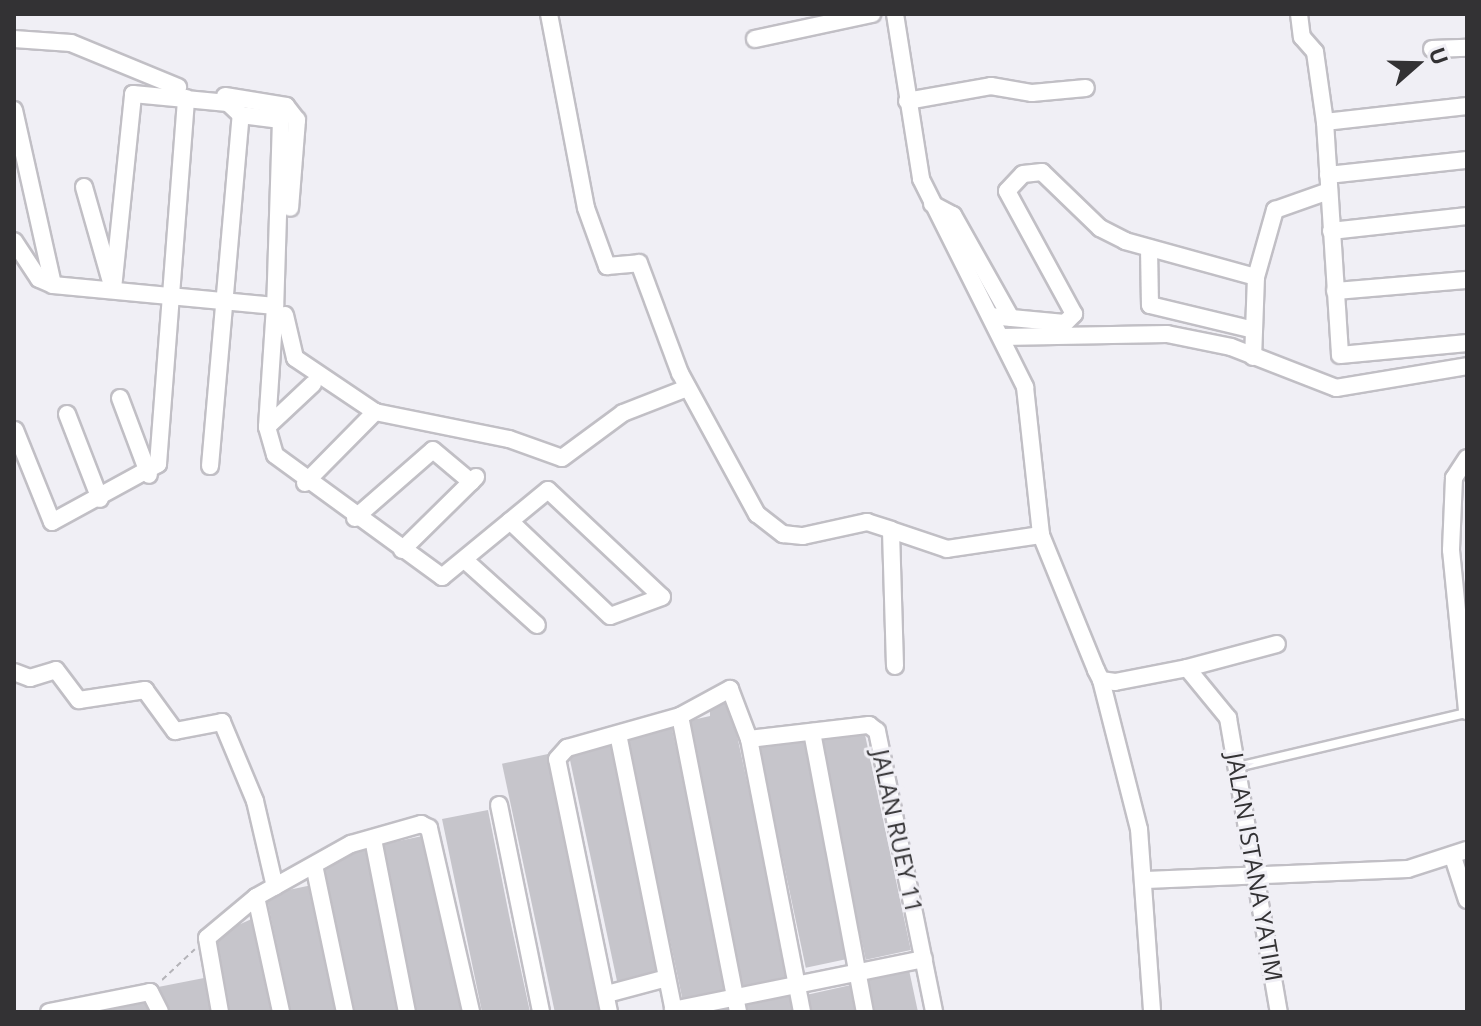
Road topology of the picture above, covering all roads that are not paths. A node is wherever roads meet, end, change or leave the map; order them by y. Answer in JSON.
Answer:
{"nodes":[{"id":1,"x":549,"y":14,"type":"edge"},
{"id":2,"x":872,"y":14,"type":"edge"},
{"id":3,"x":895,"y":14,"type":"edge"},
{"id":4,"x":1299,"y":14,"type":"edge"},
{"id":5,"x":14,"y":39,"type":"edge"},
{"id":6,"x":755,"y":39,"type":"dead end"},
{"id":7,"x":1467,"y":48,"type":"edge"},
{"id":8,"x":1432,"y":49,"type":"dead end"},
{"id":9,"x":1086,"y":88,"type":"dead end"},
{"id":10,"x":186,"y":98,"type":"junction"},
{"id":11,"x":907,"y":101,"type":"junction"},
{"id":12,"x":1467,"y":106,"type":"edge"},
{"id":13,"x":14,"y":110,"type":"edge"},
{"id":14,"x":241,"y":115,"type":"junction"},
{"id":15,"x":1325,"y":122,"type":"junction"},
{"id":16,"x":1467,"y":160,"type":"edge"},
{"id":17,"x":1328,"y":183,"type":"junction"},
{"id":18,"x":84,"y":187,"type":"dead end"},
{"id":19,"x":932,"y":204,"type":"junction"},
{"id":20,"x":1467,"y":216,"type":"edge"},
{"id":21,"x":1331,"y":231,"type":"junction"},
{"id":22,"x":14,"y":241,"type":"edge"},
{"id":23,"x":1149,"y":248,"type":"junction"},
{"id":24,"x":1256,"y":277,"type":"junction"},
{"id":25,"x":1467,"y":280,"type":"edge"},
{"id":26,"x":53,"y":285,"type":"junction"},
{"id":27,"x":113,"y":289,"type":"junction"},
{"id":28,"x":1335,"y":291,"type":"junction"},
{"id":29,"x":170,"y":295,"type":"junction"},
{"id":30,"x":223,"y":299,"type":"junction"},
{"id":31,"x":275,"y":306,"type":"junction"},
{"id":32,"x":990,"y":316,"type":"junction"},
{"id":33,"x":1011,"y":318,"type":"junction"},
{"id":34,"x":1254,"y":330,"type":"junction"},
{"id":35,"x":1002,"y":337,"type":"junction"},
{"id":36,"x":1467,"y":343,"type":"edge"},
{"id":37,"x":1253,"y":357,"type":"junction"},
{"id":38,"x":1467,"y":366,"type":"edge"},
{"id":39,"x":313,"y":384,"type":"dead end"},
{"id":40,"x":687,"y":388,"type":"junction"},
{"id":41,"x":120,"y":398,"type":"dead end"},
{"id":42,"x":67,"y":414,"type":"dead end"},
{"id":43,"x":373,"y":414,"type":"junction"},
{"id":44,"x":267,"y":427,"type":"junction"},
{"id":45,"x":15,"y":430,"type":"edge"},
{"id":46,"x":1467,"y":458,"type":"edge"},
{"id":47,"x":210,"y":466,"type":"dead end"},
{"id":48,"x":149,"y":475,"type":"junction"},
{"id":49,"x":305,"y":483,"type":"junction"},
{"id":50,"x":100,"y":499,"type":"junction"},
{"id":51,"x":355,"y":518,"type":"junction"},
{"id":52,"x":510,"y":521,"type":"junction"},
{"id":53,"x":891,"y":530,"type":"junction"},
{"id":54,"x":1041,"y":535,"type":"junction"},
{"id":55,"x":402,"y":550,"type":"junction"},
{"id":56,"x":467,"y":562,"type":"junction"},
{"id":57,"x":537,"y":625,"type":"dead end"},
{"id":58,"x":1277,"y":644,"type":"dead end"},
{"id":59,"x":895,"y":666,"type":"dead end"},
{"id":60,"x":1187,"y":668,"type":"junction"},
{"id":61,"x":14,"y":672,"type":"edge"},
{"id":62,"x":1101,"y":680,"type":"junction"},
{"id":63,"x":1467,"y":712,"type":"edge"},
{"id":64,"x":680,"y":716,"type":"junction"},
{"id":65,"x":812,"y":732,"type":"junction"},
{"id":66,"x":618,"y":734,"type":"junction"},
{"id":67,"x":749,"y":739,"type":"junction"},
{"id":68,"x":1242,"y":766,"type":"junction"},
{"id":69,"x":499,"y":805,"type":"dead end"},
{"id":70,"x":373,"y":839,"type":"junction"},
{"id":71,"x":1460,"y":854,"type":"edge"},
{"id":72,"x":314,"y":865,"type":"junction"},
{"id":73,"x":1260,"y":879,"type":"junction"},
{"id":74,"x":1146,"y":880,"type":"junction"},
{"id":75,"x":275,"y":887,"type":"junction"},
{"id":76,"x":256,"y":897,"type":"junction"},
{"id":77,"x":1467,"y":900,"type":"edge"},
{"id":78,"x":924,"y":959,"type":"junction"},
{"id":79,"x":857,"y":972,"type":"junction"},
{"id":80,"x":667,"y":978,"type":"junction"},
{"id":81,"x":796,"y":982,"type":"junction"},
{"id":82,"x":607,"y":994,"type":"junction"},
{"id":83,"x":734,"y":995,"type":"junction"},
{"id":84,"x":105,"y":1006,"type":"edge"},
{"id":85,"x":674,"y":1011,"type":"edge"},
{"id":86,"x":49,"y":1012,"type":"edge"},
{"id":87,"x":160,"y":1012,"type":"edge"},
{"id":88,"x":220,"y":1012,"type":"edge"},
{"id":89,"x":281,"y":1012,"type":"edge"},
{"id":90,"x":345,"y":1012,"type":"edge"},
{"id":91,"x":407,"y":1012,"type":"edge"},
{"id":92,"x":471,"y":1012,"type":"edge"},
{"id":93,"x":541,"y":1012,"type":"edge"},
{"id":94,"x":609,"y":1012,"type":"edge"},
{"id":95,"x":738,"y":1012,"type":"edge"},
{"id":96,"x":802,"y":1012,"type":"edge"},
{"id":97,"x":865,"y":1012,"type":"edge"},
{"id":98,"x":934,"y":1012,"type":"edge"},
{"id":99,"x":1152,"y":1012,"type":"edge"},
{"id":100,"x":1279,"y":1012,"type":"edge"}],
"edges":[{"from":1,"to":40,"type":"street"},
{"from":2,"to":6,"type":"street"},
{"from":3,"to":11,"type":"street"},
{"from":4,"to":15,"type":"street"},
{"from":5,"to":43,"type":"street"},
{"from":7,"to":8,"type":"street"},
{"from":9,"to":11,"type":"street"},
{"from":10,"to":14,"type":"street"},
{"from":10,"to":27,"type":"street"},
{"from":10,"to":29,"type":"street"},
{"from":11,"to":19,"type":"street"},
{"from":12,"to":15,"type":"street"},
{"from":13,"to":26,"type":"street"},
{"from":14,"to":30,"type":"street"},
{"from":14,"to":31,"type":"street"},
{"from":15,"to":17,"type":"street"},
{"from":16,"to":17,"type":"street"},
{"from":17,"to":21,"type":"street"},
{"from":17,"to":24,"type":"street"},
{"from":18,"to":27,"type":"street"},
{"from":19,"to":32,"type":"street"},
{"from":19,"to":33,"type":"street"},
{"from":20,"to":21,"type":"street"},
{"from":21,"to":28,"type":"street"},
{"from":22,"to":26,"type":"street"},
{"from":23,"to":24,"type":"street"},
{"from":23,"to":33,"type":"street"},
{"from":23,"to":34,"type":"street"},
{"from":24,"to":34,"type":"street"},
{"from":25,"to":28,"type":"street"},
{"from":26,"to":27,"type":"street"},
{"from":27,"to":29,"type":"street"},
{"from":28,"to":36,"type":"street"},
{"from":29,"to":30,"type":"street"},
{"from":29,"to":48,"type":"street"},
{"from":30,"to":31,"type":"street"},
{"from":30,"to":47,"type":"street"},
{"from":31,"to":44,"type":"street"},
{"from":32,"to":33,"type":"street"},
{"from":32,"to":35,"type":"street"},
{"from":34,"to":37,"type":"street"},
{"from":35,"to":37,"type":"street"},
{"from":35,"to":54,"type":"street"},
{"from":37,"to":38,"type":"street"},
{"from":39,"to":44,"type":"street"},
{"from":40,"to":43,"type":"street"},
{"from":40,"to":53,"type":"street"},
{"from":41,"to":48,"type":"street"},
{"from":42,"to":50,"type":"street"},
{"from":43,"to":49,"type":"street"},
{"from":44,"to":49,"type":"street"},
{"from":45,"to":50,"type":"street"},
{"from":46,"to":63,"type":"street"},
{"from":48,"to":50,"type":"street"},
{"from":49,"to":51,"type":"street"},
{"from":51,"to":55,"type":"street"},
{"from":51,"to":55,"type":"street"},
{"from":52,"to":52,"type":"street"},
{"from":52,"to":56,"type":"street"},
{"from":53,"to":54,"type":"street"},
{"from":53,"to":59,"type":"street"},
{"from":54,"to":62,"type":"street"},
{"from":55,"to":56,"type":"street"},
{"from":56,"to":57,"type":"street"},
{"from":58,"to":60,"type":"street"},
{"from":60,"to":62,"type":"street"},
{"from":60,"to":68,"type":"street","name":"JALAN ISTANA YATIM"},
{"from":61,"to":75,"type":"street"},
{"from":62,"to":74,"type":"street"},
{"from":63,"to":68,"type":"lane"},
{"from":64,"to":66,"type":"street"},
{"from":64,"to":67,"type":"street"},
{"from":64,"to":83,"type":"street"},
{"from":65,"to":67,"type":"street","name":"JALAN RUEY 11"},
{"from":65,"to":78,"type":"street","name":"JALAN RUEY 11"},
{"from":65,"to":79,"type":"street"},
{"from":66,"to":80,"type":"street"},
{"from":66,"to":82,"type":"street"},
{"from":67,"to":81,"type":"street"},
{"from":68,"to":73,"type":"street","name":"JALAN ISTANA YATIM"},
{"from":69,"to":93,"type":"street"},
{"from":70,"to":72,"type":"street"},
{"from":70,"to":91,"type":"street"},
{"from":70,"to":92,"type":"street"},
{"from":71,"to":73,"type":"street"},
{"from":71,"to":77,"type":"street"},
{"from":72,"to":75,"type":"street"},
{"from":72,"to":90,"type":"street"},
{"from":73,"to":74,"type":"street"},
{"from":73,"to":100,"type":"street","name":"JALAN ISTANA YATIM"},
{"from":74,"to":99,"type":"street"},
{"from":75,"to":76,"type":"street"},
{"from":76,"to":88,"type":"street"},
{"from":76,"to":89,"type":"street"},
{"from":78,"to":79,"type":"street"},
{"from":78,"to":98,"type":"street","name":"JALAN RUEY 11"},
{"from":79,"to":81,"type":"street"},
{"from":79,"to":97,"type":"street"},
{"from":80,"to":82,"type":"street"},
{"from":80,"to":85,"type":"street"},
{"from":81,"to":83,"type":"street"},
{"from":81,"to":96,"type":"street"},
{"from":82,"to":94,"type":"street"},
{"from":83,"to":85,"type":"street"},
{"from":83,"to":95,"type":"street"},
{"from":84,"to":86,"type":"street"},
{"from":84,"to":87,"type":"street"}]}
